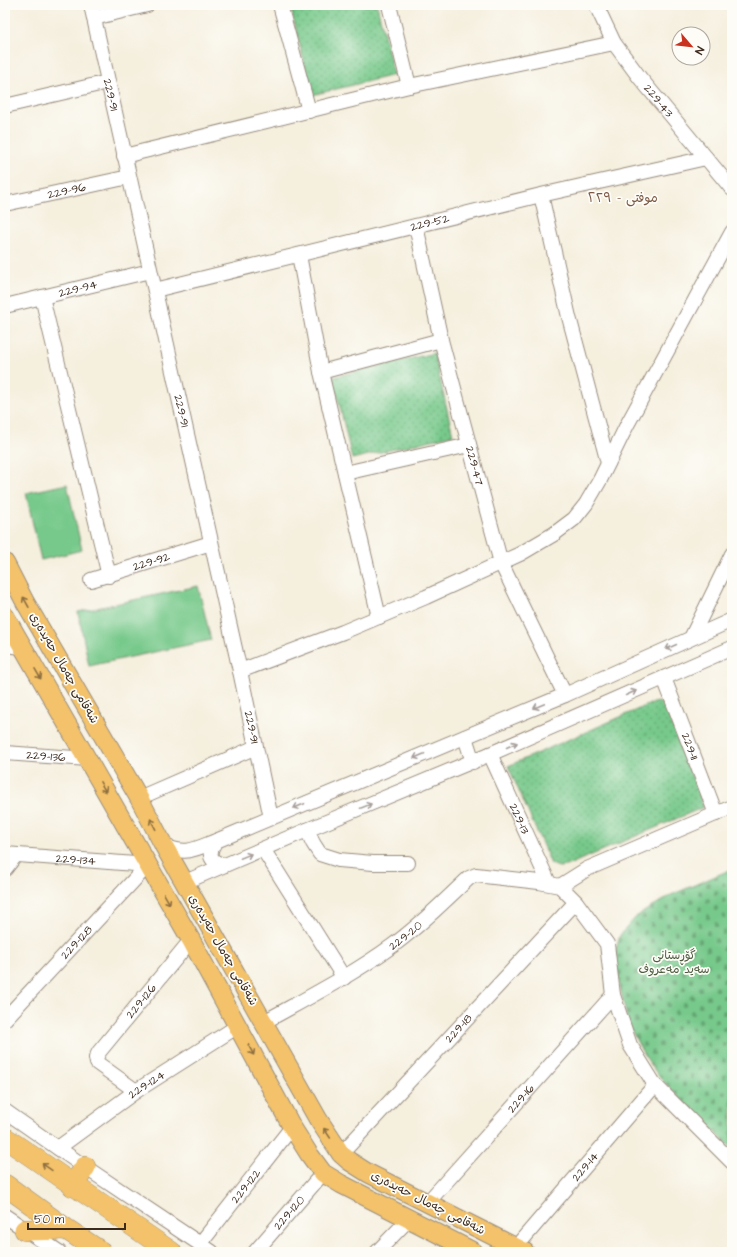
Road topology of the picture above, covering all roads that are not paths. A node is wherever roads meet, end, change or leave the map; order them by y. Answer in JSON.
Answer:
{"nodes":[{"id":1,"x":147,"y":5,"type":"edge"},
{"id":2,"x":280,"y":5,"type":"edge"},
{"id":3,"x":389,"y":5,"type":"edge"},
{"id":4,"x":596,"y":5,"type":"edge"},
{"id":5,"x":92,"y":12,"type":"edge"},
{"id":6,"x":614,"y":43,"type":"junction"},
{"id":7,"x":108,"y":82,"type":"junction"},
{"id":8,"x":409,"y":86,"type":"junction"},
{"id":9,"x":5,"y":106,"type":"edge"},
{"id":10,"x":309,"y":111,"type":"junction"},
{"id":11,"x":124,"y":156,"type":"junction"},
{"id":12,"x":706,"y":158,"type":"junction"},
{"id":13,"x":129,"y":177,"type":"junction"},
{"id":14,"x":732,"y":189,"type":"edge"},
{"id":15,"x":541,"y":195,"type":"junction"},
{"id":16,"x":5,"y":204,"type":"edge"},
{"id":17,"x":416,"y":226,"type":"junction"},
{"id":18,"x":732,"y":232,"type":"edge"},
{"id":19,"x":299,"y":254,"type":"junction"},
{"id":20,"x":150,"y":271,"type":"junction"},
{"id":21,"x":155,"y":290,"type":"junction"},
{"id":22,"x":42,"y":297,"type":"junction"},
{"id":23,"x":5,"y":306,"type":"edge"},
{"id":24,"x":441,"y":340,"type":"junction"},
{"id":25,"x":321,"y":372,"type":"junction"},
{"id":26,"x":469,"y":445,"type":"junction"},
{"id":27,"x":608,"y":463,"type":"junction"},
{"id":28,"x":345,"y":473,"type":"junction"},
{"id":29,"x":212,"y":543,"type":"junction"},
{"id":30,"x":732,"y":554,"type":"edge"},
{"id":31,"x":5,"y":563,"type":"edge"},
{"id":32,"x":501,"y":563,"type":"junction"},
{"id":33,"x":109,"y":576,"type":"junction"},
{"id":34,"x":91,"y":580,"type":"dead end"},
{"id":35,"x":5,"y":616,"type":"edge"},
{"id":36,"x":379,"y":617,"type":"junction"},
{"id":37,"x":732,"y":620,"type":"edge"},
{"id":38,"x":691,"y":638,"type":"junction"},
{"id":39,"x":13,"y":646,"type":"edge"},
{"id":40,"x":732,"y":648,"type":"edge"},
{"id":41,"x":240,"y":671,"type":"junction"},
{"id":42,"x":664,"y":678,"type":"junction"},
{"id":43,"x":565,"y":695,"type":"junction"},
{"id":44,"x":465,"y":737,"type":"junction"},
{"id":45,"x":256,"y":747,"type":"junction"},
{"id":46,"x":5,"y":753,"type":"edge"},
{"id":47,"x":490,"y":754,"type":"junction"},
{"id":48,"x":88,"y":759,"type":"junction"},
{"id":49,"x":473,"y":762,"type":"junction"},
{"id":50,"x":139,"y":798,"type":"junction"},
{"id":51,"x":732,"y":807,"type":"edge"},
{"id":52,"x":716,"y":814,"type":"junction"},
{"id":53,"x":271,"y":818,"type":"junction"},
{"id":54,"x":307,"y":830,"type":"junction"},
{"id":55,"x":216,"y":841,"type":"junction"},
{"id":56,"x":164,"y":846,"type":"junction"},
{"id":57,"x":263,"y":849,"type":"junction"},
{"id":58,"x":10,"y":854,"type":"edge"},
{"id":59,"x":408,"y":863,"type":"dead end"},
{"id":60,"x":225,"y":865,"type":"junction"},
{"id":61,"x":148,"y":866,"type":"junction"},
{"id":62,"x":5,"y":869,"type":"edge"},
{"id":63,"x":185,"y":882,"type":"junction"},
{"id":64,"x":554,"y":885,"type":"junction"},
{"id":65,"x":576,"y":902,"type":"junction"},
{"id":66,"x":190,"y":940,"type":"junction"},
{"id":67,"x":344,"y":978,"type":"junction"},
{"id":68,"x":613,"y":995,"type":"junction"},
{"id":69,"x":5,"y":1019,"type":"edge"},
{"id":70,"x":264,"y":1022,"type":"junction"},
{"id":71,"x":238,"y":1026,"type":"junction"},
{"id":72,"x":655,"y":1085,"type":"junction"},
{"id":73,"x":136,"y":1091,"type":"junction"},
{"id":74,"x":5,"y":1111,"type":"edge"},
{"id":75,"x":292,"y":1127,"type":"junction"},
{"id":76,"x":5,"y":1138,"type":"edge"},
{"id":77,"x":58,"y":1148,"type":"junction"},
{"id":78,"x":341,"y":1154,"type":"junction"},
{"id":79,"x":732,"y":1162,"type":"edge"},
{"id":80,"x":85,"y":1167,"type":"junction"},
{"id":81,"x":324,"y":1173,"type":"junction"},
{"id":82,"x":5,"y":1185,"type":"edge"},
{"id":83,"x":73,"y":1186,"type":"junction"},
{"id":84,"x":428,"y":1202,"type":"junction"},
{"id":85,"x":409,"y":1219,"type":"junction"},
{"id":86,"x":464,"y":1221,"type":"junction"},
{"id":87,"x":11,"y":1223,"type":"edge"},
{"id":88,"x":66,"y":1229,"type":"junction"},
{"id":89,"x":453,"y":1241,"type":"junction"},
{"id":90,"x":200,"y":1244,"type":"junction"},
{"id":91,"x":521,"y":1250,"type":"edge"},
{"id":92,"x":59,"y":1252,"type":"edge"},
{"id":93,"x":101,"y":1252,"type":"edge"},
{"id":94,"x":171,"y":1252,"type":"edge"},
{"id":95,"x":212,"y":1252,"type":"edge"},
{"id":96,"x":255,"y":1252,"type":"edge"},
{"id":97,"x":377,"y":1252,"type":"edge"},
{"id":98,"x":474,"y":1252,"type":"edge"}],
"edges":[{"from":1,"to":5,"type":"street"},
{"from":2,"to":10,"type":"street"},
{"from":3,"to":8,"type":"street"},
{"from":4,"to":6,"type":"street","name":"229-43"},
{"from":5,"to":7,"type":"street","name":"229-91"},
{"from":6,"to":8,"type":"street"},
{"from":6,"to":12,"type":"street","name":"229-43"},
{"from":7,"to":9,"type":"street"},
{"from":7,"to":11,"type":"street","name":"229-91"},
{"from":8,"to":10,"type":"street"},
{"from":10,"to":11,"type":"street"},
{"from":11,"to":13,"type":"street","name":"229-91"},
{"from":12,"to":14,"type":"street","name":"229-43"},
{"from":12,"to":15,"type":"street","name":"229-52"},
{"from":13,"to":16,"type":"street","name":"229-96"},
{"from":13,"to":20,"type":"street","name":"229-91"},
{"from":15,"to":17,"type":"street","name":"229-52"},
{"from":15,"to":27,"type":"street"},
{"from":17,"to":19,"type":"street","name":"229-52"},
{"from":17,"to":24,"type":"street","name":"229-47"},
{"from":18,"to":27,"type":"street"},
{"from":19,"to":21,"type":"street","name":"229-52"},
{"from":19,"to":25,"type":"street"},
{"from":20,"to":21,"type":"street","name":"229-91"},
{"from":20,"to":22,"type":"street","name":"229-94"},
{"from":21,"to":29,"type":"street","name":"229-91"},
{"from":22,"to":23,"type":"street","name":"229-94"},
{"from":22,"to":33,"type":"street"},
{"from":24,"to":25,"type":"street"},
{"from":24,"to":26,"type":"street","name":"229-47"},
{"from":25,"to":28,"type":"street"},
{"from":26,"to":28,"type":"street"},
{"from":26,"to":32,"type":"street","name":"229-47"},
{"from":27,"to":32,"type":"street"},
{"from":28,"to":36,"type":"street"},
{"from":29,"to":33,"type":"street","name":"229-92"},
{"from":29,"to":41,"type":"street","name":"229-91"},
{"from":30,"to":38,"type":"street"},
{"from":50,"to":31,"type":"main road","name":"شەقامی جەمال حەیدەری","one_way":true},
{"from":32,"to":36,"type":"street"},
{"from":32,"to":43,"type":"street","name":"229-47"},
{"from":33,"to":34,"type":"street","name":"229-92"},
{"from":35,"to":39,"type":"main road","name":"شەقامی جەمال حەیدەری"},
{"from":36,"to":41,"type":"street"},
{"from":37,"to":38,"type":"street"},
{"from":38,"to":43,"type":"street","one_way":true},
{"from":39,"to":48,"type":"main road","name":"شەقامی جەمال حەیدەری","one_way":true},
{"from":40,"to":42,"type":"street"},
{"from":41,"to":45,"type":"street","name":"229-91"},
{"from":47,"to":42,"type":"street","one_way":true},
{"from":42,"to":52,"type":"street","name":"229-11"},
{"from":43,"to":44,"type":"street","one_way":true},
{"from":44,"to":49,"type":"street"},
{"from":44,"to":53,"type":"street","one_way":true},
{"from":45,"to":50,"type":"street"},
{"from":45,"to":53,"type":"street","name":"229-91"},
{"from":46,"to":48,"type":"street","name":"229-136"},
{"from":47,"to":49,"type":"street"},
{"from":47,"to":64,"type":"street","name":"229-13"},
{"from":48,"to":61,"type":"main road","name":"شەقامی جەمال حەیدەری","one_way":true},
{"from":54,"to":49,"type":"street","one_way":true},
{"from":56,"to":50,"type":"main road","name":"شەقامی جەمال حەیدەری","one_way":true},
{"from":51,"to":52,"type":"street"},
{"from":52,"to":64,"type":"street"},
{"from":53,"to":55,"type":"street"},
{"from":54,"to":57,"type":"street"},
{"from":54,"to":59,"type":"street"},
{"from":55,"to":56,"type":"street"},
{"from":55,"to":60,"type":"street"},
{"from":56,"to":63,"type":"main road","name":"شەقامی جەمال حەیدەری"},
{"from":60,"to":57,"type":"street","one_way":true},
{"from":57,"to":67,"type":"street"},
{"from":58,"to":61,"type":"street","name":"229-134"},
{"from":58,"to":62,"type":"street"},
{"from":60,"to":63,"type":"street"},
{"from":61,"to":66,"type":"main road","name":"شەقامی جەمال حەیدەری","one_way":true},
{"from":61,"to":69,"type":"street","name":"229-128"},
{"from":63,"to":70,"type":"main road","name":"شەقامی جەمال حەیدەری"},
{"from":64,"to":65,"type":"street"},
{"from":64,"to":67,"type":"street","name":"229-20"},
{"from":65,"to":68,"type":"street"},
{"from":65,"to":78,"type":"street","name":"229-18"},
{"from":66,"to":71,"type":"main road","name":"شەقامی جەمال حەیدەری"},
{"from":66,"to":73,"type":"street","name":"229-126"},
{"from":67,"to":70,"type":"street","name":"229-20"},
{"from":68,"to":72,"type":"street"},
{"from":68,"to":84,"type":"street","name":"229-16"},
{"from":78,"to":70,"type":"main road","name":"شەقامی جەمال حەیدەری","one_way":true},
{"from":71,"to":73,"type":"street","name":"229-124"},
{"from":71,"to":75,"type":"main road","name":"شەقامی جەمال حەیدەری","one_way":true},
{"from":72,"to":79,"type":"street"},
{"from":72,"to":91,"type":"street","name":"229-14"},
{"from":73,"to":77,"type":"street","name":"229-124"},
{"from":74,"to":77,"type":"street"},
{"from":75,"to":81,"type":"main road","name":"شەقامی جەمال حەیدەری"},
{"from":75,"to":90,"type":"street","name":"229-122"},
{"from":83,"to":76,"type":"highway","one_way":true},
{"from":77,"to":80,"type":"street"},
{"from":78,"to":84,"type":"main road","name":"شەقامی جەمال حەیدەری"},
{"from":80,"to":83,"type":"highway"},
{"from":80,"to":90,"type":"street"},
{"from":81,"to":85,"type":"main road","name":"شەقامی جەمال حەیدەری"},
{"from":81,"to":96,"type":"street","name":"229-120"},
{"from":82,"to":88,"type":"highway"},
{"from":83,"to":94,"type":"highway"},
{"from":84,"to":86,"type":"main road","name":"شەقامی جەمال حەیدەری"},
{"from":85,"to":89,"type":"main road","name":"شەقامی جەمال حەیدەری"},
{"from":85,"to":97,"type":"street"},
{"from":86,"to":89,"type":"main road"},
{"from":86,"to":91,"type":"main road","name":"شەقامی جەمال حەیدەری"},
{"from":87,"to":88,"type":"highway"},
{"from":87,"to":92,"type":"street"},
{"from":88,"to":93,"type":"highway"},
{"from":89,"to":98,"type":"main road","name":"شەقامی جەمال حەیدەری"},
{"from":90,"to":95,"type":"street"}]}
